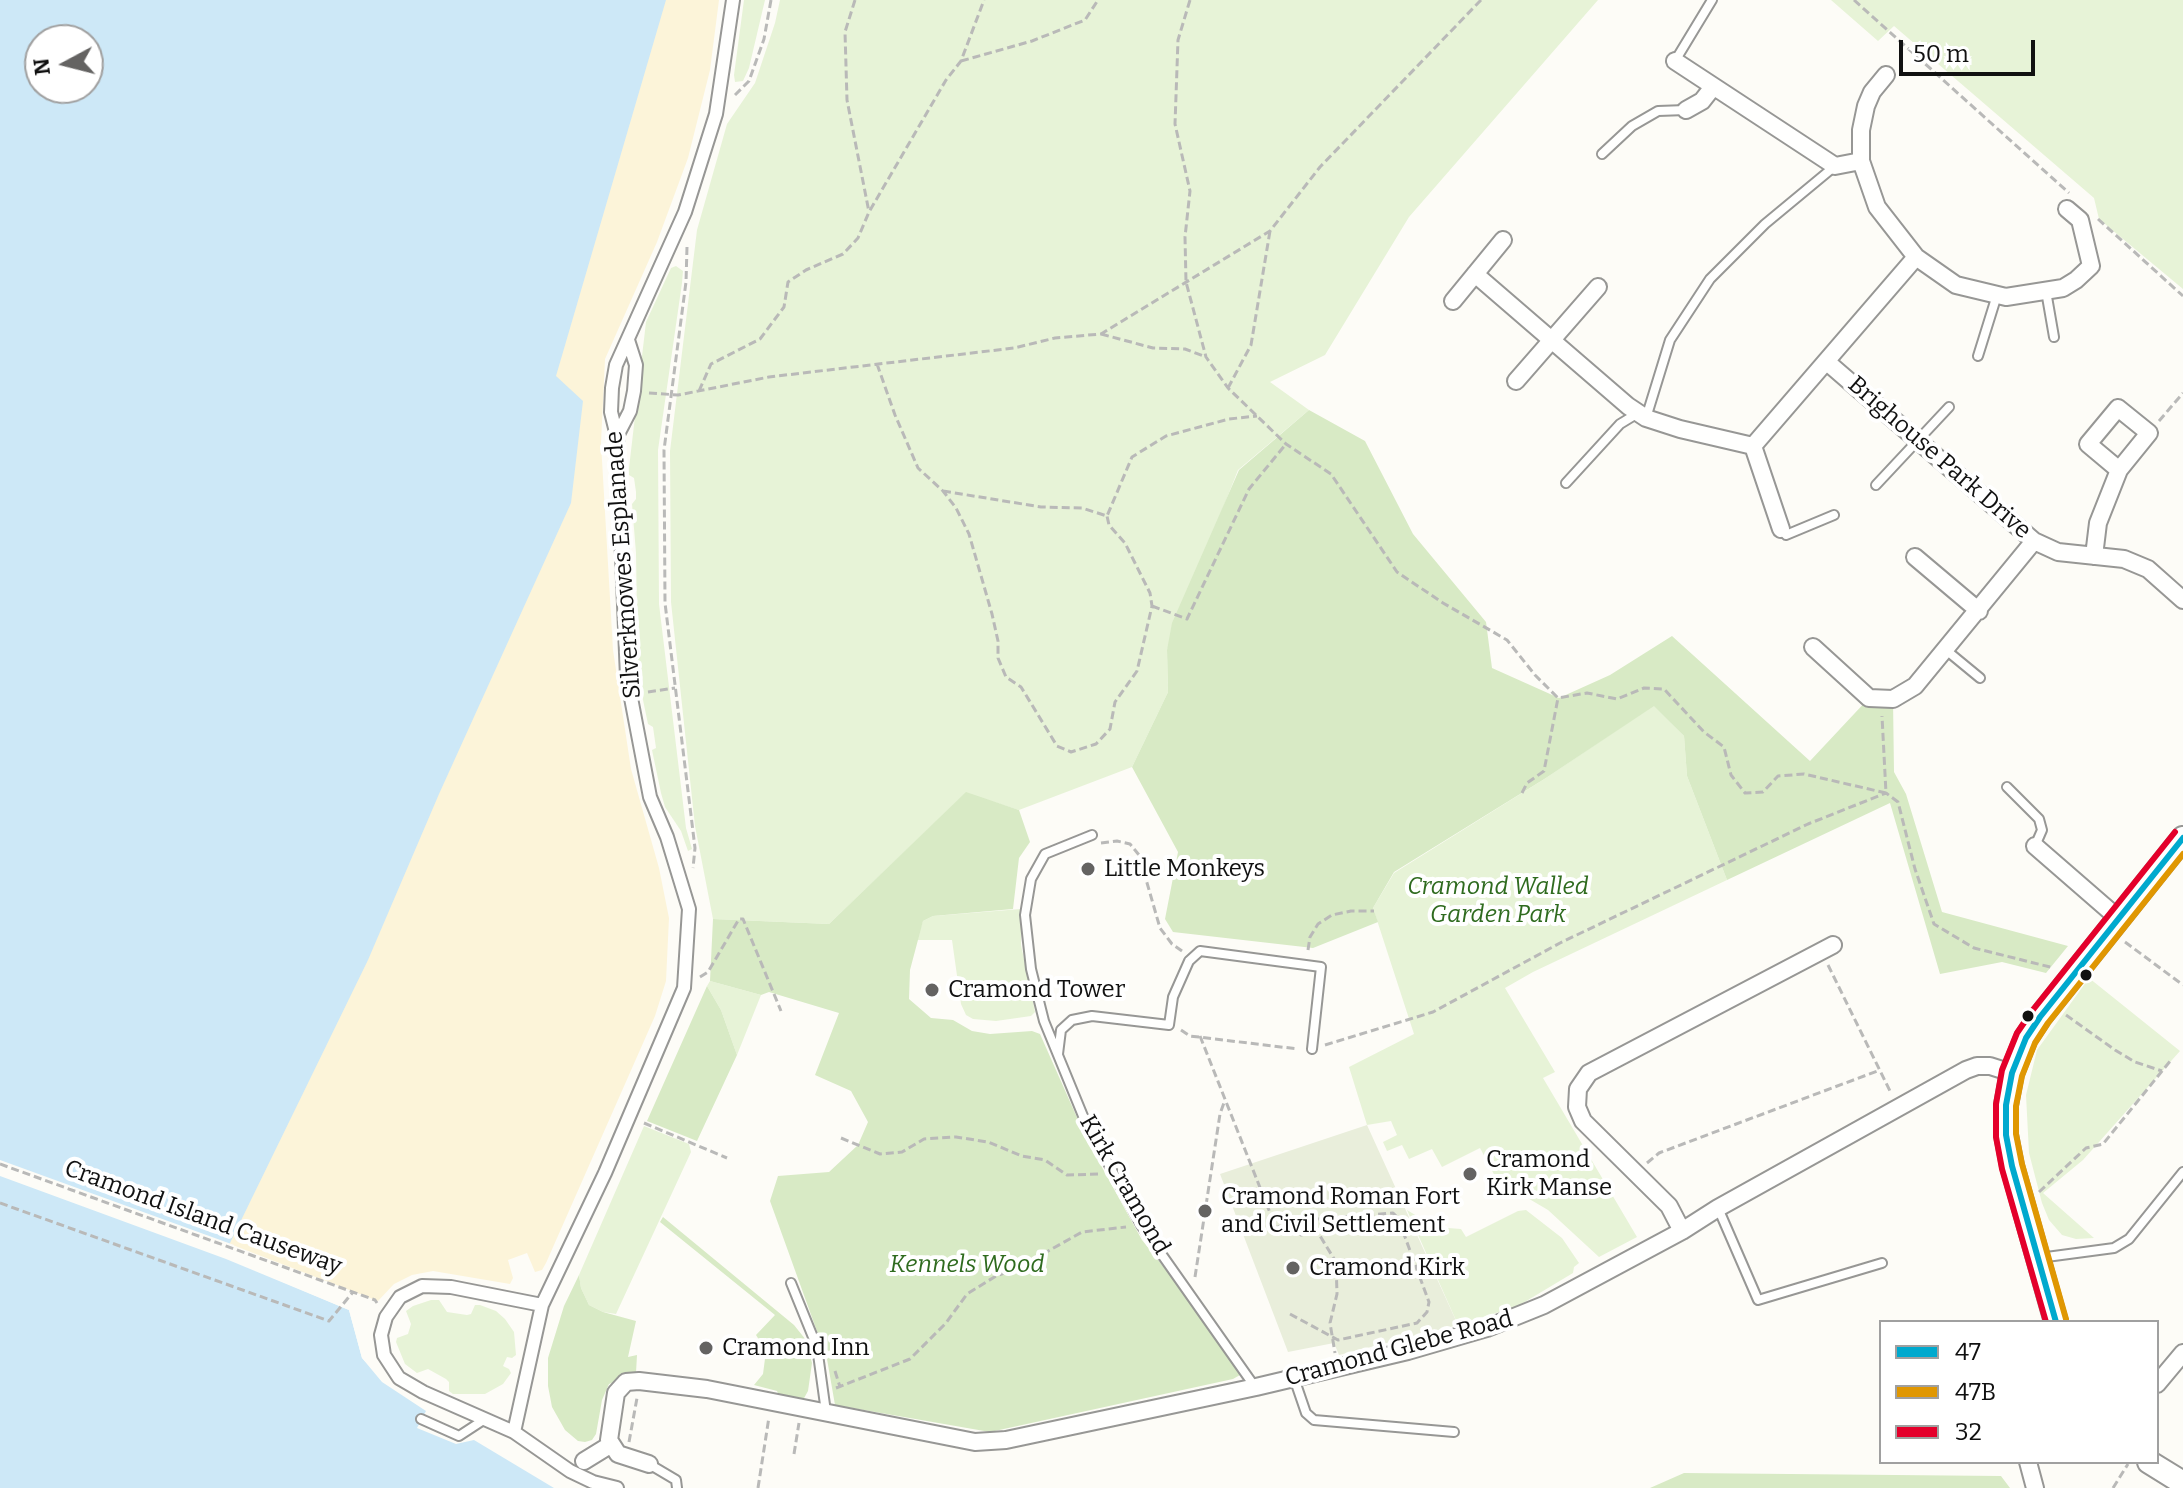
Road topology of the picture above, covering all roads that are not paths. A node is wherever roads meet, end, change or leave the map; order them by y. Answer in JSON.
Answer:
{"nodes":[{"id":1,"x":733,"y":0,"type":"edge"},
{"id":2,"x":1712,"y":0,"type":"edge"},
{"id":3,"x":1675,"y":61,"type":"joint"},
{"id":4,"x":1886,"y":75,"type":"dead end"},
{"id":5,"x":1713,"y":87,"type":"junction"},
{"id":6,"x":1686,"y":110,"type":"joint"},
{"id":7,"x":1602,"y":154,"type":"dead end"},
{"id":8,"x":1861,"y":161,"type":"junction"},
{"id":9,"x":1835,"y":166,"type":"junction"},
{"id":10,"x":2072,"y":205,"type":"road end"},
{"id":11,"x":1503,"y":240,"type":"dead end"},
{"id":12,"x":1916,"y":257,"type":"junction"},
{"id":13,"x":1475,"y":274,"type":"junction"},
{"id":14,"x":1598,"y":287,"type":"dead end"},
{"id":15,"x":2045,"y":291,"type":"junction"},
{"id":16,"x":1997,"y":294,"type":"junction"},
{"id":17,"x":1453,"y":301,"type":"dead end"},
{"id":18,"x":2054,"y":337,"type":"dead end"},
{"id":19,"x":628,"y":340,"type":"junction"},
{"id":20,"x":1552,"y":341,"type":"junction"},
{"id":21,"x":1978,"y":356,"type":"dead end"},
{"id":22,"x":1827,"y":362,"type":"junction"},
{"id":23,"x":1516,"y":381,"type":"dead end"},
{"id":24,"x":1949,"y":407,"type":"dead end"},
{"id":25,"x":1643,"y":415,"type":"junction"},
{"id":26,"x":617,"y":436,"type":"junction"},
{"id":27,"x":1918,"y":441,"type":"junction"},
{"id":28,"x":1753,"y":446,"type":"junction"},
{"id":29,"x":2119,"y":470,"type":"junction"},
{"id":30,"x":1566,"y":483,"type":"dead end"},
{"id":31,"x":1876,"y":485,"type":"dead end"},
{"id":32,"x":1834,"y":515,"type":"dead end"},
{"id":33,"x":1781,"y":529,"type":"joint"},
{"id":34,"x":2034,"y":541,"type":"junction"},
{"id":35,"x":2094,"y":556,"type":"junction"},
{"id":36,"x":1915,"y":557,"type":"dead end"},
{"id":37,"x":2183,"y":600,"type":"edge"},
{"id":38,"x":1979,"y":611,"type":"junction"},
{"id":39,"x":1813,"y":647,"type":"dead end"},
{"id":40,"x":1946,"y":650,"type":"junction"},
{"id":41,"x":1980,"y":678,"type":"dead end"},
{"id":42,"x":2007,"y":787,"type":"dead end"},
{"id":43,"x":1092,"y":835,"type":"road end"},
{"id":44,"x":2183,"y":838,"type":"edge"},
{"id":45,"x":2035,"y":846,"type":"joint"},
{"id":46,"x":2114,"y":924,"type":"junction"},
{"id":47,"x":1827,"y":948,"type":"road end"},
{"id":48,"x":1312,"y":1049,"type":"road end"},
{"id":49,"x":1057,"y":1055,"type":"junction"},
{"id":50,"x":2012,"y":1073,"type":"junction"},
{"id":51,"x":2183,"y":1172,"type":"edge"},
{"id":52,"x":1718,"y":1208,"type":"junction"},
{"id":53,"x":1682,"y":1231,"type":"junction"},
{"id":54,"x":2038,"y":1258,"type":"junction"},
{"id":55,"x":1882,"y":1263,"type":"dead end"},
{"id":56,"x":791,"y":1283,"type":"dead end"},
{"id":57,"x":542,"y":1305,"type":"junction"},
{"id":58,"x":2055,"y":1320,"type":"edge"},
{"id":59,"x":2183,"y":1353,"type":"edge"},
{"id":60,"x":1294,"y":1378,"type":"junction"},
{"id":61,"x":2159,"y":1382,"type":"edge"},
{"id":62,"x":1256,"y":1387,"type":"junction"},
{"id":63,"x":826,"y":1412,"type":"junction"},
{"id":64,"x":421,"y":1419,"type":"dead end"},
{"id":65,"x":485,"y":1419,"type":"junction"},
{"id":66,"x":514,"y":1432,"type":"junction"},
{"id":67,"x":1454,"y":1432,"type":"dead end"},
{"id":68,"x":610,"y":1445,"type":"junction"},
{"id":69,"x":649,"y":1464,"type":"joint"},
{"id":70,"x":2029,"y":1464,"type":"edge"},
{"id":71,"x":2152,"y":1464,"type":"edge"},
{"id":72,"x":577,"y":1466,"type":"junction"},
{"id":73,"x":2183,"y":1483,"type":"edge"},
{"id":74,"x":617,"y":1488,"type":"edge"},
{"id":75,"x":677,"y":1488,"type":"edge"},
{"id":76,"x":2035,"y":1488,"type":"edge"}],
"edges":[{"from":1,"to":19,"type":"street","name":"Silverknowes Esplanade"},
{"from":2,"to":3,"type":"lane"},
{"from":3,"to":5,"type":"street"},
{"from":4,"to":8,"type":"street"},
{"from":5,"to":6,"type":"street"},
{"from":5,"to":9,"type":"street"},
{"from":6,"to":7,"type":"lane"},
{"from":8,"to":9,"type":"street"},
{"from":8,"to":12,"type":"street"},
{"from":9,"to":25,"type":"lane"},
{"from":10,"to":15,"type":"street"},
{"from":11,"to":13,"type":"street"},
{"from":12,"to":16,"type":"street"},
{"from":12,"to":22,"type":"street"},
{"from":13,"to":17,"type":"street"},
{"from":13,"to":20,"type":"street"},
{"from":14,"to":20,"type":"street"},
{"from":15,"to":16,"type":"street"},
{"from":15,"to":18,"type":"lane"},
{"from":16,"to":21,"type":"lane"},
{"from":19,"to":26,"type":"street","name":"Silverknowes Esplanade"},
{"from":19,"to":26,"type":"street"},
{"from":20,"to":23,"type":"street"},
{"from":20,"to":25,"type":"street"},
{"from":22,"to":27,"type":"street","name":"Brighouse Park Drive"},
{"from":22,"to":28,"type":"street"},
{"from":24,"to":27,"type":"lane"},
{"from":25,"to":28,"type":"street"},
{"from":25,"to":30,"type":"lane"},
{"from":26,"to":57,"type":"street","name":"Silverknowes Esplanade"},
{"from":27,"to":31,"type":"lane"},
{"from":27,"to":34,"type":"street","name":"Brighouse Park Drive"},
{"from":28,"to":33,"type":"street"},
{"from":29,"to":29,"type":"street"},
{"from":29,"to":35,"type":"street"},
{"from":32,"to":33,"type":"lane"},
{"from":34,"to":35,"type":"street","name":"Brighouse Park Drive"},
{"from":34,"to":38,"type":"street"},
{"from":35,"to":37,"type":"street","name":"Brighouse Park Drive"},
{"from":36,"to":38,"type":"street"},
{"from":38,"to":40,"type":"street"},
{"from":39,"to":40,"type":"street"},
{"from":40,"to":41,"type":"lane"},
{"from":42,"to":45,"type":"lane"},
{"from":43,"to":49,"type":"lane","name":"Kirk Cramond"},
{"from":44,"to":46,"type":"street"},
{"from":45,"to":46,"type":"street"},
{"from":46,"to":50,"type":"street"},
{"from":47,"to":53,"type":"street"},
{"from":48,"to":49,"type":"lane"},
{"from":49,"to":62,"type":"lane","name":"Kirk Cramond"},
{"from":50,"to":52,"type":"street","name":"Cramond Glebe Road"},
{"from":50,"to":54,"type":"street"},
{"from":51,"to":54,"type":"lane"},
{"from":52,"to":53,"type":"street","name":"Cramond Glebe Road"},
{"from":52,"to":55,"type":"lane"},
{"from":53,"to":60,"type":"street","name":"Cramond Glebe Road"},
{"from":54,"to":58,"type":"street"},
{"from":56,"to":63,"type":"lane"},
{"from":57,"to":65,"type":"street"},
{"from":57,"to":66,"type":"street","name":"Silverknowes Esplanade"},
{"from":59,"to":61,"type":"street"},
{"from":60,"to":62,"type":"street","name":"Cramond Glebe Road"},
{"from":60,"to":67,"type":"lane"},
{"from":62,"to":63,"type":"street","name":"Cramond Glebe Road"},
{"from":63,"to":68,"type":"street","name":"Cramond Glebe Road"},
{"from":64,"to":65,"type":"lane"},
{"from":65,"to":66,"type":"street"},
{"from":66,"to":72,"type":"street"},
{"from":68,"to":69,"type":"street"},
{"from":68,"to":72,"type":"street"},
{"from":69,"to":75,"type":"lane"},
{"from":70,"to":76,"type":"street"},
{"from":71,"to":73,"type":"street"},
{"from":72,"to":74,"type":"street"}]}
